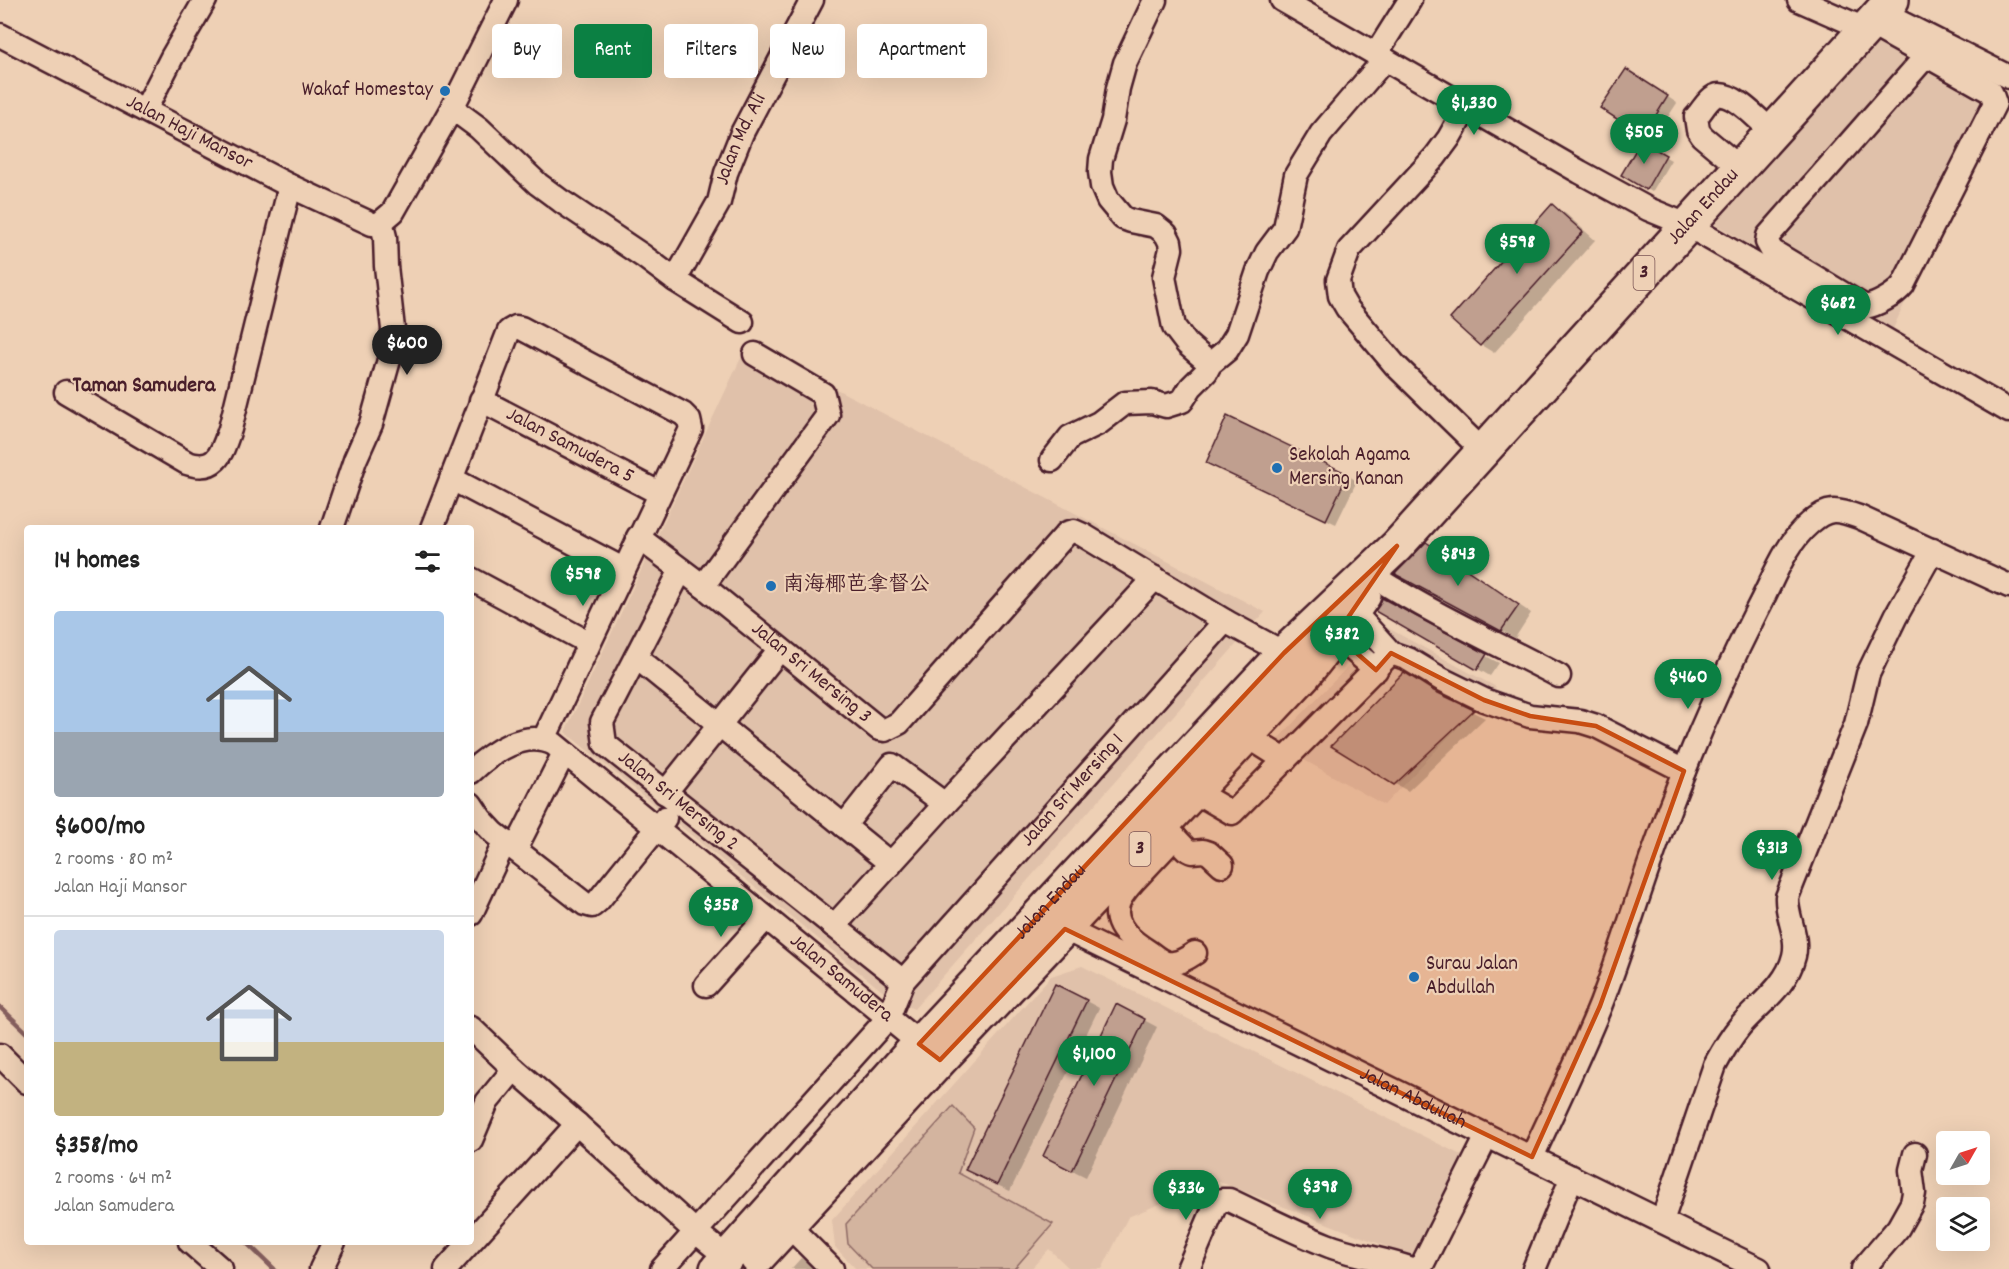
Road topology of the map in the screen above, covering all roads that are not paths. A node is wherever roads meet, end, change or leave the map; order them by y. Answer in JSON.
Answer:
{"nodes":[{"id":1,"x":205,"y":0,"type":"edge"},
{"id":2,"x":506,"y":0,"type":"edge"},
{"id":3,"x":812,"y":0,"type":"edge"},
{"id":4,"x":1155,"y":0,"type":"edge"},
{"id":5,"x":1282,"y":0,"type":"edge"},
{"id":6,"x":1410,"y":0,"type":"edge"},
{"id":7,"x":1799,"y":0,"type":"edge"},
{"id":8,"x":1877,"y":16,"type":"edge"},
{"id":9,"x":0,"y":35,"type":"edge"},
{"id":10,"x":1381,"y":56,"type":"junction"},
{"id":11,"x":1926,"y":56,"type":"junction"},
{"id":12,"x":2009,"y":78,"type":"edge"},
{"id":13,"x":2009,"y":104,"type":"edge"},
{"id":14,"x":452,"y":108,"type":"junction"},
{"id":15,"x":1466,"y":108,"type":"junction"},
{"id":16,"x":145,"y":110,"type":"junction"},
{"id":17,"x":1773,"y":133,"type":"junction"},
{"id":18,"x":1739,"y":167,"type":"junction"},
{"id":19,"x":290,"y":186,"type":"junction"},
{"id":20,"x":379,"y":224,"type":"junction"},
{"id":21,"x":1687,"y":225,"type":"junction"},
{"id":22,"x":1934,"y":259,"type":"dead end"},
{"id":23,"x":675,"y":280,"type":"junction"},
{"id":24,"x":742,"y":322,"type":"dead end"},
{"id":25,"x":755,"y":354,"type":"dead end"},
{"id":26,"x":1210,"y":363,"type":"junction"},
{"id":27,"x":66,"y":392,"type":"dead end"},
{"id":28,"x":481,"y":400,"type":"junction"},
{"id":29,"x":2009,"y":411,"type":"edge"},
{"id":30,"x":1483,"y":451,"type":"junction"},
{"id":31,"x":1052,"y":460,"type":"dead end"},
{"id":32,"x":452,"y":479,"type":"junction"},
{"id":33,"x":659,"y":493,"type":"junction"},
{"id":34,"x":333,"y":525,"type":"edge"},
{"id":35,"x":433,"y":525,"type":"edge"},
{"id":36,"x":638,"y":537,"type":"junction"},
{"id":37,"x":1397,"y":546,"type":"junction"},
{"id":38,"x":1933,"y":550,"type":"junction"},
{"id":39,"x":623,"y":569,"type":"junction"},
{"id":40,"x":681,"y":570,"type":"junction"},
{"id":41,"x":1155,"y":578,"type":"junction"},
{"id":42,"x":1377,"y":578,"type":"junction"},
{"id":43,"x":474,"y":581,"type":"edge"},
{"id":44,"x":703,"y":586,"type":"junction"},
{"id":45,"x":2009,"y":586,"type":"edge"},
{"id":46,"x":1225,"y":621,"type":"junction"},
{"id":47,"x":1333,"y":624,"type":"junction"},
{"id":48,"x":589,"y":643,"type":"junction"},
{"id":49,"x":780,"y":649,"type":"junction"},
{"id":50,"x":1284,"y":653,"type":"junction"},
{"id":51,"x":1391,"y":653,"type":"junction"},
{"id":52,"x":636,"y":657,"type":"junction"},
{"id":53,"x":1376,"y":670,"type":"junction"},
{"id":54,"x":1559,"y":676,"type":"dead end"},
{"id":55,"x":720,"y":725,"type":"junction"},
{"id":56,"x":885,"y":730,"type":"junction"},
{"id":57,"x":1247,"y":736,"type":"junction"},
{"id":58,"x":544,"y":739,"type":"junction"},
{"id":59,"x":564,"y":753,"type":"junction"},
{"id":60,"x":1284,"y":760,"type":"junction"},
{"id":61,"x":892,"y":765,"type":"junction"},
{"id":62,"x":474,"y":769,"type":"edge"},
{"id":63,"x":1684,"y":771,"type":"junction"},
{"id":64,"x":1194,"y":791,"type":"junction"},
{"id":65,"x":671,"y":797,"type":"junction"},
{"id":66,"x":945,"y":804,"type":"junction"},
{"id":67,"x":474,"y":808,"type":"edge"},
{"id":68,"x":844,"y":826,"type":"junction"},
{"id":69,"x":657,"y":829,"type":"junction"},
{"id":70,"x":1169,"y":831,"type":"junction"},
{"id":71,"x":510,"y":845,"type":"junction"},
{"id":72,"x":891,"y":864,"type":"junction"},
{"id":73,"x":1222,"y":865,"type":"dead end"},
{"id":74,"x":1124,"y":878,"type":"junction"},
{"id":75,"x":474,"y":909,"type":"edge"},
{"id":76,"x":766,"y":918,"type":"junction"},
{"id":77,"x":834,"y":926,"type":"junction"},
{"id":78,"x":1065,"y":928,"type":"junction"},
{"id":79,"x":1195,"y":953,"type":"dead end"},
{"id":80,"x":903,"y":981,"type":"junction"},
{"id":81,"x":706,"y":985,"type":"dead end"},
{"id":82,"x":888,"y":1018,"type":"junction"},
{"id":83,"x":474,"y":1031,"type":"edge"},
{"id":84,"x":930,"y":1052,"type":"junction"},
{"id":85,"x":0,"y":1055,"type":"edge"},
{"id":86,"x":514,"y":1070,"type":"junction"},
{"id":87,"x":24,"y":1079,"type":"edge"},
{"id":88,"x":577,"y":1124,"type":"junction"},
{"id":89,"x":474,"y":1133,"type":"edge"},
{"id":90,"x":1487,"y":1136,"type":"junction"},
{"id":91,"x":1915,"y":1154,"type":"dead end"},
{"id":92,"x":1532,"y":1157,"type":"junction"},
{"id":93,"x":1572,"y":1177,"type":"junction"},
{"id":94,"x":1662,"y":1221,"type":"junction"},
{"id":95,"x":788,"y":1225,"type":"junction"},
{"id":96,"x":696,"y":1232,"type":"junction"},
{"id":97,"x":474,"y":1233,"type":"edge"},
{"id":98,"x":193,"y":1245,"type":"edge"},
{"id":99,"x":333,"y":1245,"type":"edge"},
{"id":100,"x":463,"y":1245,"type":"edge"},
{"id":101,"x":1734,"y":1263,"type":"edge"},
{"id":102,"x":731,"y":1265,"type":"edge"},
{"id":103,"x":221,"y":1269,"type":"edge"},
{"id":104,"x":321,"y":1269,"type":"edge"},
{"id":105,"x":446,"y":1269,"type":"edge"},
{"id":106,"x":662,"y":1269,"type":"edge"},
{"id":107,"x":832,"y":1269,"type":"edge"},
{"id":108,"x":1188,"y":1269,"type":"edge"},
{"id":109,"x":1412,"y":1269,"type":"edge"},
{"id":110,"x":1420,"y":1269,"type":"edge"},
{"id":111,"x":1534,"y":1269,"type":"edge"},
{"id":112,"x":1759,"y":1269,"type":"edge"},
{"id":113,"x":1863,"y":1269,"type":"edge"}],
"edges":[{"from":1,"to":16,"type":"street"},
{"from":2,"to":14,"type":"street"},
{"from":3,"to":23,"type":"street","name":"Jalan Md. Ali"},
{"from":4,"to":26,"type":"street"},
{"from":5,"to":10,"type":"street"},
{"from":6,"to":10,"type":"street"},
{"from":7,"to":8,"type":"street"},
{"from":8,"to":11,"type":"street"},
{"from":8,"to":12,"type":"street"},
{"from":8,"to":17,"type":"highway","name":"Jalan Endau","number":"3"},
{"from":9,"to":16,"type":"street","name":"Jalan Haji Mansor"},
{"from":10,"to":15,"type":"street"},
{"from":10,"to":26,"type":"street"},
{"from":11,"to":11,"type":"street"},
{"from":13,"to":22,"type":"street"},
{"from":14,"to":20,"type":"street"},
{"from":14,"to":23,"type":"street"},
{"from":15,"to":21,"type":"street"},
{"from":15,"to":30,"type":"street"},
{"from":16,"to":19,"type":"street","name":"Jalan Haji Mansor"},
{"from":17,"to":18,"type":"highway","name":"Jalan Endau","number":"3"},
{"from":17,"to":18,"type":"street"},
{"from":18,"to":21,"type":"highway","name":"Jalan Endau","number":"3"},
{"from":19,"to":20,"type":"street","name":"Jalan Haji Mansor"},
{"from":19,"to":27,"type":"street"},
{"from":20,"to":34,"type":"street"},
{"from":21,"to":29,"type":"street"},
{"from":21,"to":30,"type":"highway","name":"Jalan Endau","number":"3"},
{"from":23,"to":24,"type":"street"},
{"from":25,"to":44,"type":"street"},
{"from":26,"to":31,"type":"street"},
{"from":28,"to":32,"type":"street"},
{"from":28,"to":33,"type":"street","name":"Jalan Samudera 5"},
{"from":28,"to":33,"type":"street"},
{"from":30,"to":37,"type":"highway","name":"Jalan Endau","number":"3"},
{"from":32,"to":35,"type":"street"},
{"from":32,"to":39,"type":"street"},
{"from":33,"to":36,"type":"street"},
{"from":36,"to":39,"type":"street"},
{"from":36,"to":40,"type":"street","name":"Jalan Sri Mersing 3"},
{"from":37,"to":42,"type":"highway","name":"Jalan Endau","number":"3"},
{"from":37,"to":47,"type":"highway","name":"Jalan Endau","number":"3"},
{"from":38,"to":45,"type":"street"},
{"from":38,"to":63,"type":"street"},
{"from":38,"to":94,"type":"street"},
{"from":39,"to":48,"type":"street"},
{"from":40,"to":44,"type":"street","name":"Jalan Sri Mersing 3"},
{"from":40,"to":52,"type":"street","name":"Jalan Sri Mersing 2"},
{"from":41,"to":46,"type":"street"},
{"from":41,"to":56,"type":"street","name":"Jalan Sri Mersing 3"},
{"from":41,"to":66,"type":"street"},
{"from":42,"to":47,"type":"highway","name":"Jalan Endau","number":"3"},
{"from":42,"to":54,"type":"street"},
{"from":43,"to":48,"type":"street"},
{"from":44,"to":49,"type":"street","name":"Jalan Sri Mersing 3"},
{"from":46,"to":50,"type":"street"},
{"from":46,"to":80,"type":"street","name":"Jalan Sri Mersing 1"},
{"from":47,"to":50,"type":"highway","name":"Jalan Endau","number":"3"},
{"from":47,"to":51,"type":"street"},
{"from":47,"to":53,"type":"street"},
{"from":47,"to":57,"type":"highway","name":"Jalan Endau","number":"3"},
{"from":48,"to":58,"type":"street"},
{"from":49,"to":55,"type":"street"},
{"from":49,"to":56,"type":"street","name":"Jalan Sri Mersing 3"},
{"from":50,"to":84,"type":"highway","name":"Jalan Endau","number":"3"},
{"from":51,"to":53,"type":"street"},
{"from":51,"to":63,"type":"street"},
{"from":52,"to":55,"type":"street"},
{"from":52,"to":65,"type":"street","name":"Jalan Sri Mersing 2"},
{"from":53,"to":60,"type":"street"},
{"from":55,"to":65,"type":"street"},
{"from":55,"to":68,"type":"street"},
{"from":56,"to":61,"type":"street"},
{"from":57,"to":60,"type":"street"},
{"from":57,"to":64,"type":"highway","name":"Jalan Endau","number":"3"},
{"from":58,"to":59,"type":"street","name":"Jalan Samudera"},
{"from":58,"to":62,"type":"street"},
{"from":59,"to":69,"type":"street","name":"Jalan Samudera"},
{"from":59,"to":71,"type":"street"},
{"from":60,"to":64,"type":"street"},
{"from":61,"to":66,"type":"street"},
{"from":61,"to":68,"type":"street"},
{"from":63,"to":92,"type":"street"},
{"from":64,"to":70,"type":"highway","name":"Jalan Endau","number":"3"},
{"from":65,"to":69,"type":"street"},
{"from":65,"to":77,"type":"street","name":"Jalan Sri Mersing 2"},
{"from":66,"to":72,"type":"street"},
{"from":67,"to":71,"type":"street"},
{"from":68,"to":72,"type":"street"},
{"from":69,"to":71,"type":"street"},
{"from":69,"to":76,"type":"street","name":"Jalan Samudera"},
{"from":70,"to":73,"type":"street"},
{"from":70,"to":74,"type":"highway","name":"Jalan Endau","number":"3"},
{"from":71,"to":75,"type":"street"},
{"from":72,"to":77,"type":"street"},
{"from":74,"to":78,"type":"highway","name":"Jalan Endau","number":"3"},
{"from":74,"to":79,"type":"street"},
{"from":76,"to":81,"type":"street"},
{"from":76,"to":82,"type":"street","name":"Jalan Samudera"},
{"from":77,"to":80,"type":"street","name":"Jalan Sri Mersing 2"},
{"from":78,"to":84,"type":"highway","name":"Jalan Endau","number":"3"},
{"from":78,"to":90,"type":"street","name":"Jalan Abdullah"},
{"from":80,"to":82,"type":"street","name":"Jalan Sri Mersing 1"},
{"from":82,"to":84,"type":"street","name":"Jalan Samudera"},
{"from":82,"to":96,"type":"street","name":"Jalan Sri Mersing 1"},
{"from":83,"to":86,"type":"street"},
{"from":84,"to":95,"type":"highway","name":"Jalan Endau","number":"3"},
{"from":84,"to":102,"type":"highway","name":"Jalan Endau","number":"3"},
{"from":85,"to":87,"type":"street"},
{"from":86,"to":88,"type":"street"},
{"from":86,"to":89,"type":"street"},
{"from":88,"to":96,"type":"street"},
{"from":88,"to":97,"type":"street"},
{"from":90,"to":92,"type":"street","name":"Jalan Abdullah"},
{"from":90,"to":110,"type":"street"},
{"from":91,"to":113,"type":"street"},
{"from":92,"to":93,"type":"street","name":"Jalan Abdullah"},
{"from":93,"to":94,"type":"street","name":"Jalan Abdullah"},
{"from":93,"to":111,"type":"street"},
{"from":94,"to":101,"type":"street","name":"Jalan Abdullah"},
{"from":95,"to":102,"type":"highway","name":"Jalan Endau"},
{"from":95,"to":107,"type":"street"},
{"from":96,"to":102,"type":"street"},
{"from":96,"to":106,"type":"street","name":"Jalan Sri Mersing 1"},
{"from":98,"to":103,"type":"street"},
{"from":99,"to":104,"type":"street"},
{"from":100,"to":105,"type":"street"},
{"from":101,"to":112,"type":"street","name":"Jalan Abdullah"},
{"from":108,"to":109,"type":"street"}]}
